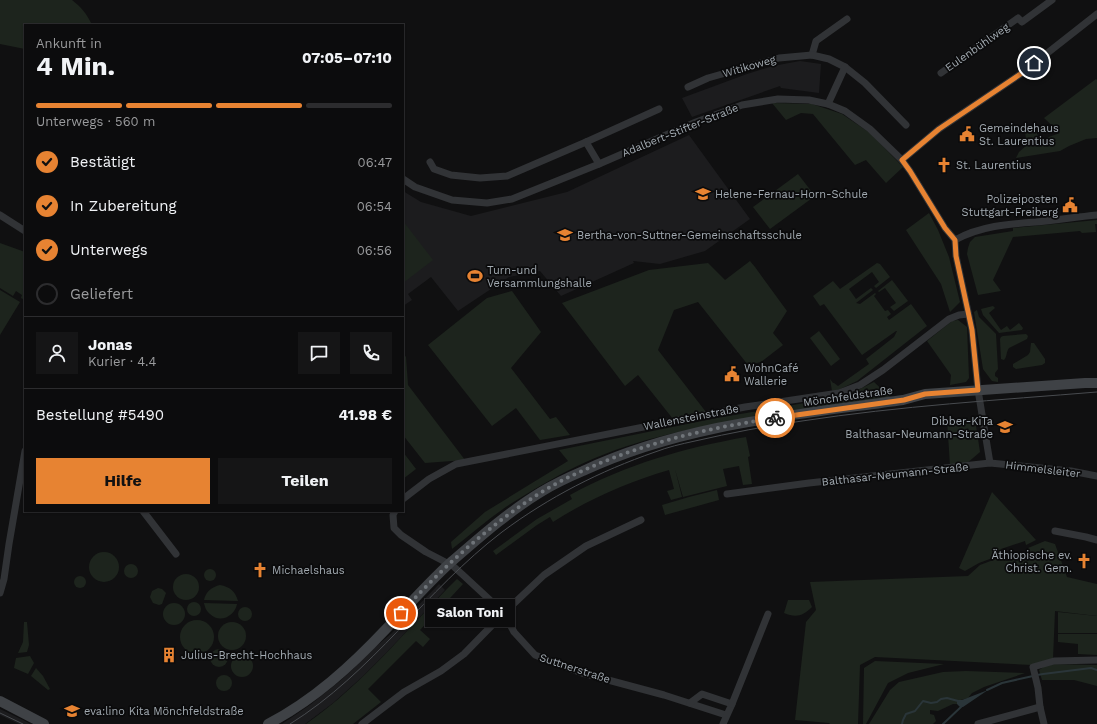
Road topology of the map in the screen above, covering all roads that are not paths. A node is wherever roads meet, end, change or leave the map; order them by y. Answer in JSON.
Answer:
{"nodes":[{"id":1,"x":1052,"y":0,"type":"edge"},
{"id":2,"x":1097,"y":14,"type":"edge"},
{"id":3,"x":847,"y":19,"type":"dead end"},
{"id":4,"x":812,"y":55,"type":"junction"},
{"id":5,"x":845,"y":67,"type":"junction"},
{"id":6,"x":940,"y":73,"type":"dead end"},
{"id":7,"x":688,"y":87,"type":"dead end"},
{"id":8,"x":828,"y":104,"type":"junction"},
{"id":9,"x":659,"y":109,"type":"dead end"},
{"id":10,"x":906,"y":125,"type":"dead end"},
{"id":11,"x":586,"y":142,"type":"junction"},
{"id":12,"x":902,"y":160,"type":"junction"},
{"id":13,"x":430,"y":162,"type":"dead end"},
{"id":14,"x":599,"y":164,"type":"junction"},
{"id":15,"x":404,"y":180,"type":"edge"},
{"id":16,"x":0,"y":215,"type":"edge"},
{"id":17,"x":1097,"y":215,"type":"edge"},
{"id":18,"x":24,"y":230,"type":"edge"},
{"id":19,"x":955,"y":240,"type":"junction"},
{"id":20,"x":968,"y":314,"type":"junction"},
{"id":21,"x":1097,"y":383,"type":"edge"},
{"id":22,"x":978,"y":390,"type":"junction"},
{"id":23,"x":24,"y":457,"type":"edge"},
{"id":24,"x":990,"y":463,"type":"junction"},
{"id":25,"x":1097,"y":476,"type":"edge"},
{"id":26,"x":727,"y":494,"type":"dead end"},
{"id":27,"x":404,"y":498,"type":"edge"},
{"id":28,"x":144,"y":512,"type":"edge"},
{"id":29,"x":394,"y":512,"type":"edge"},
{"id":30,"x":642,"y":520,"type":"dead end"},
{"id":31,"x":1055,"y":531,"type":"dead end"},
{"id":32,"x":1097,"y":540,"type":"edge"},
{"id":33,"x":176,"y":554,"type":"dead end"},
{"id":34,"x":449,"y":564,"type":"junction"},
{"id":35,"x":2,"y":578,"type":"edge"},
{"id":36,"x":0,"y":593,"type":"edge"},
{"id":37,"x":504,"y":613,"type":"junction"},
{"id":38,"x":768,"y":614,"type":"dead end"},
{"id":39,"x":1097,"y":660,"type":"edge"},
{"id":40,"x":0,"y":701,"type":"edge"},
{"id":41,"x":690,"y":703,"type":"junction"},
{"id":42,"x":732,"y":704,"type":"junction"},
{"id":43,"x":1040,"y":707,"type":"junction"},
{"id":44,"x":726,"y":716,"type":"junction"},
{"id":45,"x":44,"y":724,"type":"edge"},
{"id":46,"x":268,"y":724,"type":"edge"},
{"id":47,"x":362,"y":724,"type":"edge"},
{"id":48,"x":723,"y":724,"type":"edge"},
{"id":49,"x":978,"y":724,"type":"edge"},
{"id":50,"x":1044,"y":724,"type":"edge"}],
"edges":[{"from":1,"to":6,"type":"street","name":"Eulenbühlweg"},
{"from":2,"to":12,"type":"street"},
{"from":3,"to":4,"type":"street"},
{"from":4,"to":5,"type":"street","name":"Witikoweg"},
{"from":4,"to":7,"type":"street","name":"Witikoweg"},
{"from":5,"to":8,"type":"street"},
{"from":5,"to":10,"type":"street","name":"Witikoweg"},
{"from":8,"to":12,"type":"street","name":"Adalbert-Stifter-Straße"},
{"from":8,"to":14,"type":"street","name":"Adalbert-Stifter-Straße"},
{"from":9,"to":11,"type":"street"},
{"from":11,"to":13,"type":"street"},
{"from":11,"to":14,"type":"street"},
{"from":12,"to":19,"type":"street","name":"Adalbert-Stifter-Straße"},
{"from":14,"to":15,"type":"street","name":"Adalbert-Stifter-Straße"},
{"from":16,"to":18,"type":"street"},
{"from":17,"to":19,"type":"street"},
{"from":19,"to":20,"type":"street"},
{"from":20,"to":22,"type":"street"},
{"from":20,"to":27,"type":"street","name":"Wallensteinstraße"},
{"from":21,"to":22,"type":"main road","name":"Mönchfeldstraße"},
{"from":22,"to":24,"type":"street"},
{"from":22,"to":34,"type":"main road","name":"Mönchfeldstraße"},
{"from":23,"to":35,"type":"street"},
{"from":24,"to":25,"type":"street","name":"Himmelsleiter"},
{"from":24,"to":26,"type":"street","name":"Balthasar-Neumann-Straße"},
{"from":28,"to":33,"type":"street"},
{"from":29,"to":34,"type":"street"},
{"from":30,"to":37,"type":"street"},
{"from":31,"to":32,"type":"street"},
{"from":34,"to":37,"type":"street","name":"Suttnerstraße"},
{"from":34,"to":46,"type":"main road","name":"Mönchfeldstraße"},
{"from":35,"to":36,"type":"street"},
{"from":37,"to":41,"type":"street","name":"Suttnerstraße"},
{"from":37,"to":47,"type":"street"},
{"from":38,"to":42,"type":"street"},
{"from":39,"to":43,"type":"street"},
{"from":40,"to":45,"type":"main road"},
{"from":41,"to":42,"type":"street"},
{"from":41,"to":44,"type":"street","name":"Suttnerstraße"},
{"from":42,"to":44,"type":"street"},
{"from":43,"to":49,"type":"street"},
{"from":43,"to":50,"type":"street"},
{"from":44,"to":48,"type":"street"}]}
